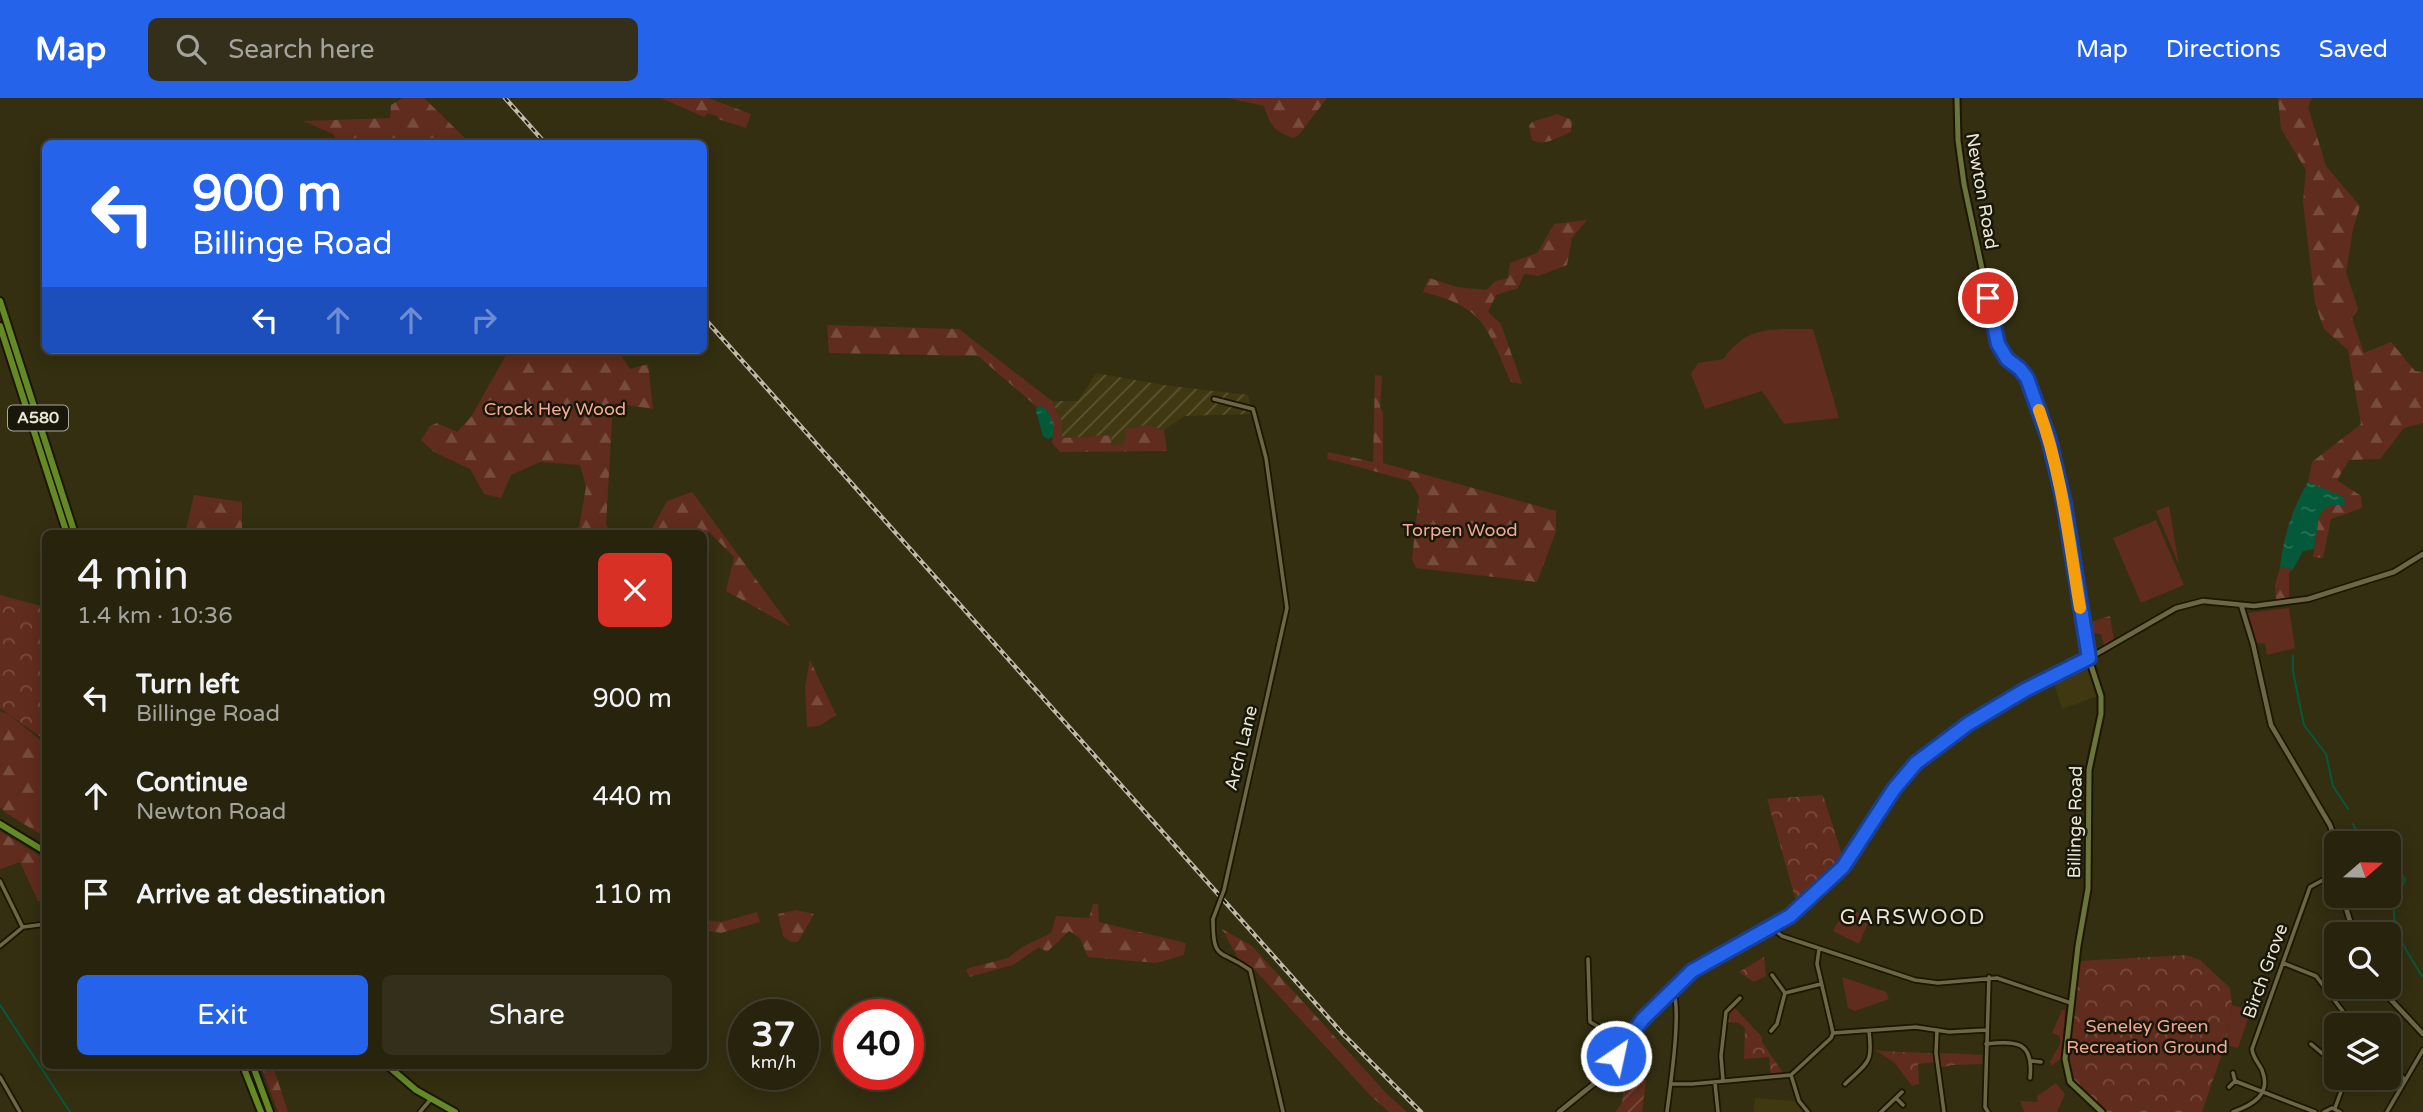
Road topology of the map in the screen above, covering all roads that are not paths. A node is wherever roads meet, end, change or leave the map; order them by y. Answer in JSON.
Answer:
{"nodes":[{"id":1,"x":1957,"y":98,"type":"edge"},
{"id":2,"x":0,"y":302,"type":"edge"},
{"id":3,"x":0,"y":326,"type":"edge"},
{"id":4,"x":2014,"y":364,"type":"joint"},
{"id":5,"x":1214,"y":399,"type":"dead end"},
{"id":6,"x":66,"y":530,"type":"edge"},
{"id":7,"x":74,"y":530,"type":"edge"},
{"id":8,"x":2423,"y":554,"type":"edge"},
{"id":9,"x":2241,"y":605,"type":"junction"},
{"id":10,"x":2089,"y":658,"type":"junction"},
{"id":11,"x":1,"y":824,"type":"edge"},
{"id":12,"x":2332,"y":831,"type":"edge"},
{"id":13,"x":42,"y":850,"type":"edge"},
{"id":14,"x":0,"y":881,"type":"edge"},
{"id":15,"x":2324,"y":881,"type":"edge"},
{"id":16,"x":42,"y":925,"type":"edge"},
{"id":17,"x":23,"y":927,"type":"junction"},
{"id":18,"x":1771,"y":927,"type":"junction"},
{"id":19,"x":0,"y":946,"type":"edge"},
{"id":20,"x":1819,"y":949,"type":"junction"},
{"id":21,"x":1588,"y":959,"type":"dead end"},
{"id":22,"x":2283,"y":963,"type":"junction"},
{"id":23,"x":1773,"y":975,"type":"dead end"},
{"id":24,"x":1989,"y":977,"type":"junction"},
{"id":25,"x":1822,"y":984,"type":"junction"},
{"id":26,"x":1673,"y":990,"type":"junction"},
{"id":27,"x":1785,"y":993,"type":"junction"},
{"id":28,"x":1740,"y":998,"type":"dead end"},
{"id":29,"x":2390,"y":999,"type":"edge"},
{"id":30,"x":2071,"y":1003,"type":"junction"},
{"id":31,"x":1726,"y":1012,"type":"junction"},
{"id":32,"x":2344,"y":1013,"type":"edge"},
{"id":33,"x":1720,"y":1017,"type":"dead end"},
{"id":34,"x":1777,"y":1024,"type":"junction"},
{"id":35,"x":1783,"y":1028,"type":"dead end"},
{"id":36,"x":1937,"y":1030,"type":"junction"},
{"id":37,"x":1986,"y":1030,"type":"junction"},
{"id":38,"x":1771,"y":1031,"type":"dead end"},
{"id":39,"x":1870,"y":1031,"type":"junction"},
{"id":40,"x":1833,"y":1033,"type":"junction"},
{"id":41,"x":2423,"y":1034,"type":"edge"},
{"id":42,"x":1625,"y":1042,"type":"junction"},
{"id":43,"x":2311,"y":1044,"type":"dead end"},
{"id":44,"x":1986,"y":1045,"type":"junction"},
{"id":45,"x":2423,"y":1050,"type":"edge"},
{"id":46,"x":2324,"y":1054,"type":"edge"},
{"id":47,"x":2032,"y":1061,"type":"junction"},
{"id":48,"x":2041,"y":1062,"type":"dead end"},
{"id":49,"x":244,"y":1069,"type":"edge"},
{"id":50,"x":254,"y":1069,"type":"edge"},
{"id":51,"x":391,"y":1069,"type":"edge"},
{"id":52,"x":2233,"y":1073,"type":"dead end"},
{"id":53,"x":1791,"y":1076,"type":"junction"},
{"id":54,"x":2401,"y":1076,"type":"edge"},
{"id":55,"x":0,"y":1077,"type":"edge"},
{"id":56,"x":2030,"y":1078,"type":"dead end"},
{"id":57,"x":2405,"y":1080,"type":"junction"},
{"id":58,"x":1723,"y":1081,"type":"junction"},
{"id":59,"x":2235,"y":1081,"type":"junction"},
{"id":60,"x":1715,"y":1082,"type":"junction"},
{"id":61,"x":1671,"y":1084,"type":"junction"},
{"id":62,"x":1843,"y":1085,"type":"dead end"},
{"id":63,"x":2229,"y":1087,"type":"dead end"},
{"id":64,"x":2343,"y":1090,"type":"edge"},
{"id":65,"x":2263,"y":1091,"type":"junction"},
{"id":66,"x":1902,"y":1092,"type":"dead end"},
{"id":67,"x":1896,"y":1098,"type":"junction"},
{"id":68,"x":431,"y":1099,"type":"junction"},
{"id":69,"x":1903,"y":1105,"type":"dead end"},
{"id":70,"x":2337,"y":1110,"type":"edge"},
{"id":71,"x":1562,"y":1111,"type":"edge"},
{"id":72,"x":20,"y":1112,"type":"edge"},
{"id":73,"x":261,"y":1112,"type":"edge"},
{"id":74,"x":270,"y":1112,"type":"edge"},
{"id":75,"x":420,"y":1112,"type":"edge"},
{"id":76,"x":455,"y":1112,"type":"edge"},
{"id":77,"x":1283,"y":1112,"type":"edge"},
{"id":78,"x":1667,"y":1112,"type":"edge"},
{"id":79,"x":1718,"y":1112,"type":"edge"},
{"id":80,"x":1808,"y":1112,"type":"edge"},
{"id":81,"x":1881,"y":1112,"type":"edge"},
{"id":82,"x":1944,"y":1112,"type":"edge"},
{"id":83,"x":1988,"y":1112,"type":"edge"},
{"id":84,"x":2102,"y":1112,"type":"edge"},
{"id":85,"x":2233,"y":1112,"type":"edge"},
{"id":86,"x":2315,"y":1112,"type":"edge"},
{"id":87,"x":2324,"y":1112,"type":"edge"},
{"id":88,"x":2387,"y":1112,"type":"edge"}],
"edges":[{"from":1,"to":4,"type":"main road","name":"Newton Road"},
{"from":2,"to":7,"type":"highway","number":"A580"},
{"from":3,"to":6,"type":"highway","number":"A580"},
{"from":4,"to":10,"type":"main road","name":"Billinge Road"},
{"from":5,"to":77,"type":"street","name":"Arch Lane","bridge":true},
{"from":8,"to":9,"type":"street"},
{"from":9,"to":10,"type":"street"},
{"from":9,"to":12,"type":"street"},
{"from":10,"to":18,"type":"street"},
{"from":10,"to":30,"type":"main road","name":"Billinge Road"},
{"from":11,"to":13,"type":"highway"},
{"from":14,"to":17,"type":"street"},
{"from":15,"to":22,"type":"street","name":"Birch Grove"},
{"from":16,"to":17,"type":"street"},
{"from":17,"to":19,"type":"street"},
{"from":18,"to":20,"type":"street"},
{"from":18,"to":26,"type":"street"},
{"from":20,"to":24,"type":"street"},
{"from":20,"to":25,"type":"street"},
{"from":21,"to":42,"type":"street"},
{"from":22,"to":32,"type":"street"},
{"from":22,"to":65,"type":"street","name":"Birch Grove"},
{"from":23,"to":27,"type":"street"},
{"from":24,"to":30,"type":"street"},
{"from":24,"to":37,"type":"street"},
{"from":25,"to":27,"type":"street"},
{"from":25,"to":40,"type":"street"},
{"from":26,"to":42,"type":"street"},
{"from":26,"to":61,"type":"street"},
{"from":27,"to":34,"type":"street"},
{"from":28,"to":31,"type":"street"},
{"from":29,"to":41,"type":"street"},
{"from":30,"to":84,"type":"main road","name":"Billinge Road"},
{"from":31,"to":33,"type":"street"},
{"from":31,"to":58,"type":"street"},
{"from":34,"to":35,"type":"street"},
{"from":34,"to":38,"type":"street"},
{"from":36,"to":37,"type":"street"},
{"from":36,"to":39,"type":"street"},
{"from":36,"to":82,"type":"street"},
{"from":37,"to":44,"type":"street"},
{"from":39,"to":40,"type":"street"},
{"from":39,"to":62,"type":"street"},
{"from":40,"to":53,"type":"street"},
{"from":42,"to":71,"type":"street"},
{"from":43,"to":46,"type":"street"},
{"from":44,"to":47,"type":"street"},
{"from":44,"to":83,"type":"street"},
{"from":45,"to":57,"type":"street"},
{"from":47,"to":48,"type":"street"},
{"from":47,"to":56,"type":"street"},
{"from":49,"to":73,"type":"highway"},
{"from":50,"to":74,"type":"highway"},
{"from":51,"to":68,"type":"highway"},
{"from":52,"to":59,"type":"street"},
{"from":53,"to":58,"type":"street"},
{"from":53,"to":80,"type":"street"},
{"from":54,"to":57,"type":"street"},
{"from":55,"to":72,"type":"street"},
{"from":57,"to":88,"type":"street"},
{"from":58,"to":60,"type":"street"},
{"from":59,"to":63,"type":"street"},
{"from":59,"to":65,"type":"street"},
{"from":60,"to":61,"type":"street"},
{"from":60,"to":79,"type":"street"},
{"from":61,"to":78,"type":"street"},
{"from":64,"to":70,"type":"street"},
{"from":65,"to":85,"type":"street"},
{"from":65,"to":86,"type":"street"},
{"from":66,"to":67,"type":"street"},
{"from":67,"to":69,"type":"street"},
{"from":67,"to":81,"type":"street"},
{"from":68,"to":75,"type":"street"},
{"from":68,"to":76,"type":"highway"},
{"from":70,"to":87,"type":"street"}]}
